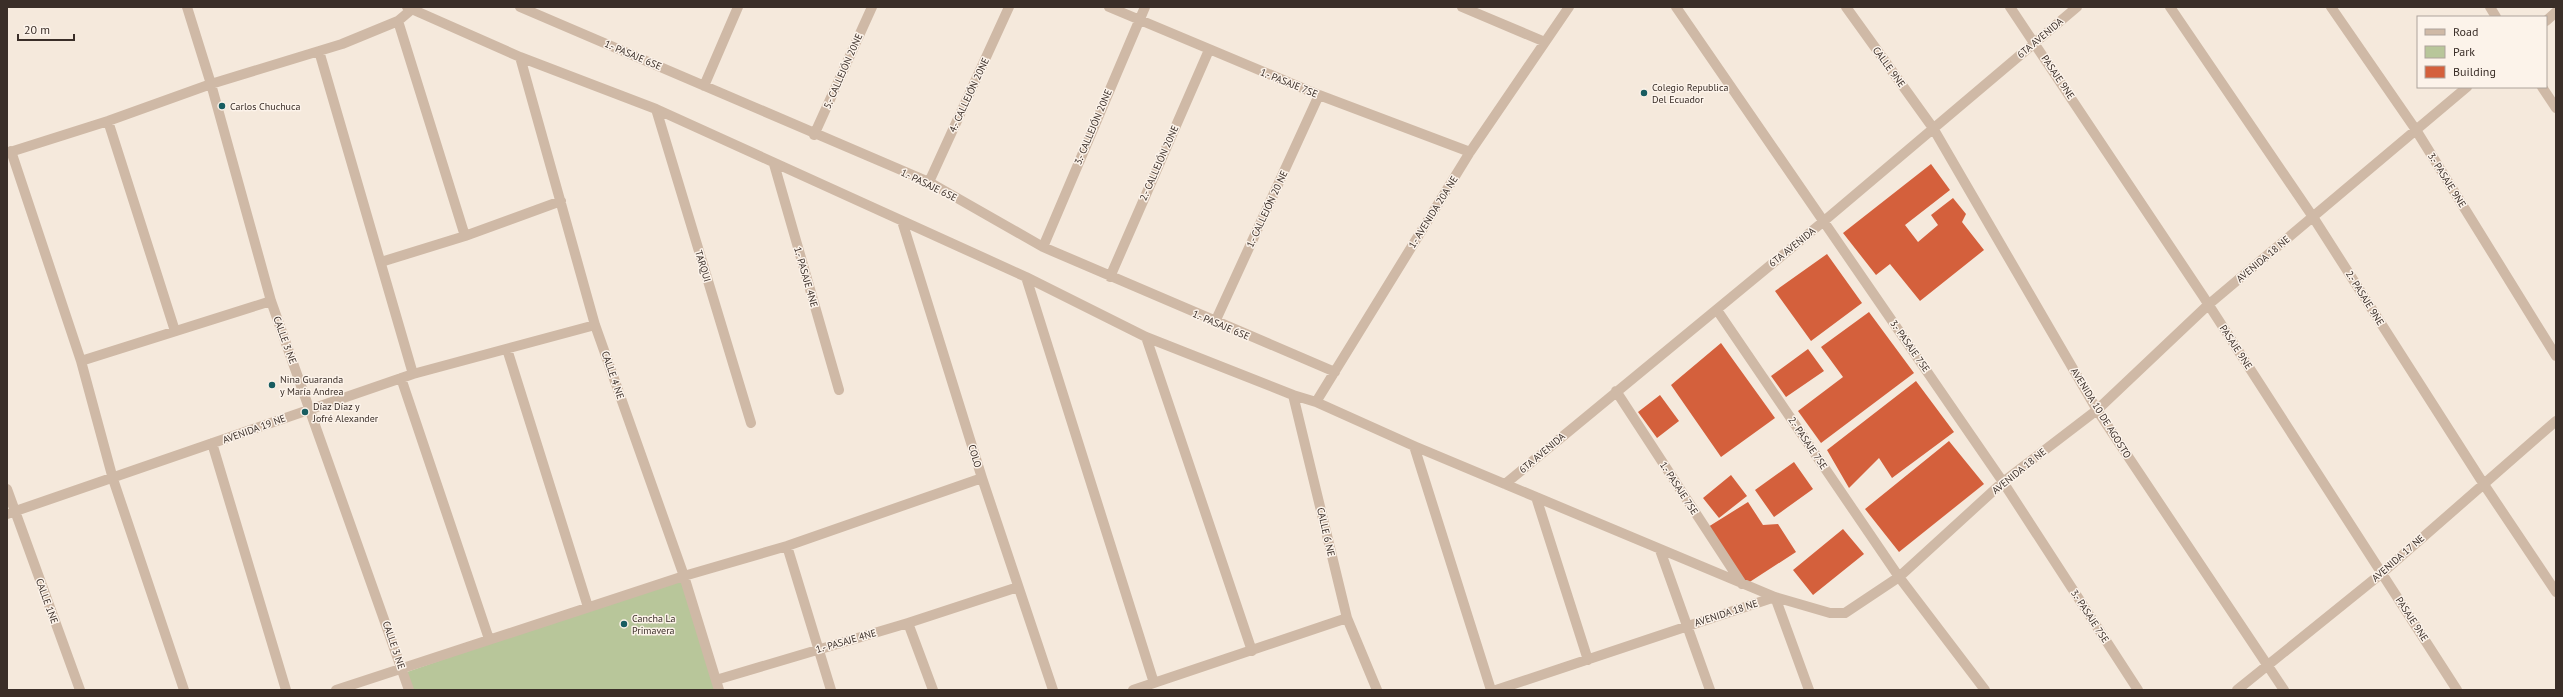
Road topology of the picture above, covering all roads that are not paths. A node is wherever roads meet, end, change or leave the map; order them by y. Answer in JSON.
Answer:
{"nodes":[{"id":1,"x":187,"y":7,"type":"edge"},
{"id":2,"x":520,"y":7,"type":"edge"},
{"id":3,"x":738,"y":7,"type":"edge"},
{"id":4,"x":872,"y":7,"type":"edge"},
{"id":5,"x":1009,"y":7,"type":"edge"},
{"id":6,"x":1109,"y":7,"type":"edge"},
{"id":7,"x":1145,"y":7,"type":"edge"},
{"id":8,"x":1462,"y":7,"type":"edge"},
{"id":9,"x":1569,"y":7,"type":"edge"},
{"id":10,"x":1676,"y":7,"type":"edge"},
{"id":11,"x":1846,"y":7,"type":"edge"},
{"id":12,"x":2010,"y":7,"type":"edge"},
{"id":13,"x":2076,"y":7,"type":"edge"},
{"id":14,"x":2170,"y":7,"type":"edge"},
{"id":15,"x":2331,"y":7,"type":"edge"},
{"id":16,"x":2490,"y":7,"type":"edge"},
{"id":17,"x":409,"y":8,"type":"edge"},
{"id":18,"x":2556,"y":12,"type":"edge"},
{"id":19,"x":2495,"y":16,"type":"edge"},
{"id":20,"x":2547,"y":20,"type":"edge"},
{"id":21,"x":398,"y":21,"type":"junction"},
{"id":22,"x":1138,"y":21,"type":"junction"},
{"id":23,"x":1545,"y":42,"type":"junction"},
{"id":24,"x":2035,"y":42,"type":"junction"},
{"id":25,"x":1209,"y":50,"type":"junction"},
{"id":26,"x":319,"y":51,"type":"junction"},
{"id":27,"x":520,"y":56,"type":"junction"},
{"id":28,"x":211,"y":84,"type":"junction"},
{"id":29,"x":704,"y":86,"type":"junction"},
{"id":30,"x":2466,"y":88,"type":"edge"},
{"id":31,"x":2543,"y":88,"type":"edge"},
{"id":32,"x":1319,"y":95,"type":"junction"},
{"id":33,"x":2556,"y":108,"type":"edge"},
{"id":34,"x":656,"y":109,"type":"junction"},
{"id":35,"x":108,"y":121,"type":"junction"},
{"id":36,"x":1933,"y":128,"type":"junction"},
{"id":37,"x":2416,"y":130,"type":"junction"},
{"id":38,"x":814,"y":135,"type":"junction"},
{"id":39,"x":9,"y":152,"type":"edge"},
{"id":40,"x":1470,"y":152,"type":"junction"},
{"id":41,"x":774,"y":164,"type":"junction"},
{"id":42,"x":929,"y":182,"type":"junction"},
{"id":43,"x":560,"y":201,"type":"junction"},
{"id":44,"x":2313,"y":217,"type":"junction"},
{"id":45,"x":902,"y":221,"type":"junction"},
{"id":46,"x":1824,"y":222,"type":"junction"},
{"id":47,"x":465,"y":236,"type":"junction"},
{"id":48,"x":1043,"y":247,"type":"junction"},
{"id":49,"x":381,"y":262,"type":"junction"},
{"id":50,"x":1026,"y":277,"type":"junction"},
{"id":51,"x":1110,"y":277,"type":"junction"},
{"id":52,"x":271,"y":301,"type":"junction"},
{"id":53,"x":2208,"y":305,"type":"junction"},
{"id":54,"x":1717,"y":310,"type":"junction"},
{"id":55,"x":1215,"y":322,"type":"junction"},
{"id":56,"x":595,"y":325,"type":"junction"},
{"id":57,"x":175,"y":331,"type":"junction"},
{"id":58,"x":1146,"y":338,"type":"junction"},
{"id":59,"x":507,"y":349,"type":"junction"},
{"id":60,"x":2556,"y":356,"type":"edge"},
{"id":61,"x":81,"y":361,"type":"junction"},
{"id":62,"x":1335,"y":372,"type":"junction"},
{"id":63,"x":413,"y":374,"type":"junction"},
{"id":64,"x":401,"y":378,"type":"junction"},
{"id":65,"x":838,"y":390,"type":"dead end"},
{"id":66,"x":1616,"y":391,"type":"junction"},
{"id":67,"x":1293,"y":395,"type":"junction"},
{"id":68,"x":1316,"y":402,"type":"junction"},
{"id":69,"x":310,"y":408,"type":"junction"},
{"id":70,"x":2097,"y":410,"type":"junction"},
{"id":71,"x":2556,"y":421,"type":"edge"},
{"id":72,"x":751,"y":423,"type":"dead end"},
{"id":73,"x":212,"y":443,"type":"junction"},
{"id":74,"x":1414,"y":446,"type":"junction"},
{"id":75,"x":982,"y":478,"type":"junction"},
{"id":76,"x":114,"y":479,"type":"junction"},
{"id":77,"x":2004,"y":482,"type":"junction"},
{"id":78,"x":2483,"y":483,"type":"junction"},
{"id":79,"x":1505,"y":484,"type":"junction"},
{"id":80,"x":7,"y":488,"type":"edge"},
{"id":81,"x":1536,"y":497,"type":"junction"},
{"id":82,"x":10,"y":513,"type":"edge"},
{"id":83,"x":787,"y":546,"type":"junction"},
{"id":84,"x":1660,"y":550,"type":"junction"},
{"id":85,"x":2382,"y":573,"type":"junction"},
{"id":86,"x":684,"y":576,"type":"junction"},
{"id":87,"x":1899,"y":577,"type":"junction"},
{"id":88,"x":1742,"y":584,"type":"junction"},
{"id":89,"x":1018,"y":587,"type":"junction"},
{"id":90,"x":2556,"y":592,"type":"edge"},
{"id":91,"x":1775,"y":597,"type":"junction"},
{"id":92,"x":588,"y":607,"type":"junction"},
{"id":93,"x":1347,"y":618,"type":"junction"},
{"id":94,"x":908,"y":623,"type":"junction"},
{"id":95,"x":1688,"y":626,"type":"junction"},
{"id":96,"x":489,"y":639,"type":"junction"},
{"id":97,"x":818,"y":648,"type":"junction"},
{"id":98,"x":1252,"y":651,"type":"junction"},
{"id":99,"x":1588,"y":660,"type":"junction"},
{"id":100,"x":2268,"y":665,"type":"junction"},
{"id":101,"x":402,"y":669,"type":"junction"},
{"id":102,"x":1154,"y":683,"type":"junction"},
{"id":103,"x":717,"y":685,"type":"edge"},
{"id":104,"x":80,"y":690,"type":"edge"},
{"id":105,"x":184,"y":690,"type":"edge"},
{"id":106,"x":286,"y":690,"type":"edge"},
{"id":107,"x":336,"y":690,"type":"edge"},
{"id":108,"x":409,"y":690,"type":"edge"},
{"id":109,"x":831,"y":690,"type":"edge"},
{"id":110,"x":933,"y":690,"type":"edge"},
{"id":111,"x":1053,"y":690,"type":"edge"},
{"id":112,"x":1133,"y":690,"type":"edge"},
{"id":113,"x":1377,"y":690,"type":"edge"},
{"id":114,"x":1491,"y":690,"type":"edge"},
{"id":115,"x":1496,"y":690,"type":"edge"},
{"id":116,"x":1710,"y":690,"type":"edge"},
{"id":117,"x":1809,"y":690,"type":"edge"},
{"id":118,"x":1985,"y":690,"type":"edge"},
{"id":119,"x":2138,"y":690,"type":"edge"},
{"id":120,"x":2237,"y":690,"type":"edge"},
{"id":121,"x":2284,"y":690,"type":"edge"},
{"id":122,"x":2457,"y":690,"type":"edge"}],
"edges":[{"from":1,"to":28,"type":"street","name":"CALLE 3 NE"},
{"from":2,"to":29,"type":"street","name":"1.- PASAJE 6SE"},
{"from":3,"to":29,"type":"street"},
{"from":4,"to":38,"type":"street","name":"5.- CALLEJÓN 20NE"},
{"from":5,"to":42,"type":"street","name":"4.- CALLEJÓN 20NE"},
{"from":6,"to":22,"type":"street","name":"1.- PASAJE 7SE"},
{"from":7,"to":22,"type":"street","name":"3.- CALLEJÓN 20NE"},
{"from":8,"to":23,"type":"street"},
{"from":9,"to":23,"type":"street","name":"1.- AVENIDA 20A NE"},
{"from":10,"to":46,"type":"street","name":"3.- PASAJE 7SE"},
{"from":11,"to":36,"type":"street","name":"CALLE 9NE"},
{"from":12,"to":24,"type":"street","name":"PASAJE 9NE"},
{"from":13,"to":24,"type":"street","name":"6TA AVENIDA"},
{"from":14,"to":44,"type":"street","name":"2.- PASAJE 9NE"},
{"from":15,"to":37,"type":"street","name":"3.- PASAJE 9NE"},
{"from":16,"to":19,"type":"street"},
{"from":17,"to":21,"type":"street"},
{"from":17,"to":27,"type":"street"},
{"from":18,"to":20,"type":"street"},
{"from":21,"to":26,"type":"street"},
{"from":21,"to":47,"type":"street"},
{"from":22,"to":25,"type":"street","name":"1.- PASAJE 7SE"},
{"from":22,"to":48,"type":"street","name":"3.- CALLEJÓN 20NE"},
{"from":23,"to":40,"type":"street","name":"1.- AVENIDA 20A NE"},
{"from":24,"to":36,"type":"street","name":"6TA AVENIDA"},
{"from":24,"to":53,"type":"street","name":"PASAJE 9NE"},
{"from":25,"to":32,"type":"street","name":"1.- PASAJE 7SE"},
{"from":25,"to":51,"type":"street","name":"2.- CALLEJÓN 20NE"},
{"from":26,"to":28,"type":"street"},
{"from":26,"to":49,"type":"street"},
{"from":27,"to":34,"type":"street"},
{"from":27,"to":43,"type":"street","name":"CALLE 4 NE"},
{"from":28,"to":35,"type":"street"},
{"from":28,"to":52,"type":"street","name":"CALLE 3 NE"},
{"from":29,"to":38,"type":"street","name":"1.- PASAJE 6SE"},
{"from":30,"to":37,"type":"street","name":"AVENIDA 18 NE"},
{"from":31,"to":33,"type":"street"},
{"from":32,"to":40,"type":"street","name":"1.- PASAJE 7SE"},
{"from":32,"to":55,"type":"street","name":"1.- CALLEJÓN 20 NE"},
{"from":34,"to":41,"type":"street"},
{"from":34,"to":72,"type":"street","name":"TARQUI"},
{"from":35,"to":39,"type":"street"},
{"from":35,"to":57,"type":"street"},
{"from":36,"to":46,"type":"street","name":"6TA AVENIDA"},
{"from":36,"to":70,"type":"street","name":"AVENIDA 10 DE AGOSTO"},
{"from":37,"to":44,"type":"street","name":"AVENIDA 18 NE"},
{"from":37,"to":60,"type":"street","name":"3.- PASAJE 9NE"},
{"from":38,"to":42,"type":"street","name":"1.- PASAJE 6SE"},
{"from":39,"to":61,"type":"street"},
{"from":40,"to":62,"type":"street","name":"1.- AVENIDA 20A NE"},
{"from":41,"to":45,"type":"street"},
{"from":41,"to":65,"type":"street","name":"1.- PASAJE 4NE"},
{"from":42,"to":48,"type":"street","name":"1.- PASAJE 6SE"},
{"from":43,"to":47,"type":"street"},
{"from":43,"to":56,"type":"street","name":"CALLE 4 NE"},
{"from":44,"to":53,"type":"street","name":"AVENIDA 18 NE"},
{"from":44,"to":78,"type":"street","name":"2.- PASAJE 9NE"},
{"from":45,"to":50,"type":"street"},
{"from":45,"to":75,"type":"street","name":"COLO"},
{"from":46,"to":54,"type":"street","name":"6TA AVENIDA"},
{"from":46,"to":77,"type":"street","name":"3.- PASAJE 7SE"},
{"from":47,"to":49,"type":"street"},
{"from":48,"to":51,"type":"street","name":"1.- PASAJE 6SE"},
{"from":49,"to":63,"type":"street"},
{"from":50,"to":58,"type":"street"},
{"from":50,"to":102,"type":"street"},
{"from":51,"to":55,"type":"street","name":"1.- PASAJE 6SE"},
{"from":52,"to":57,"type":"street"},
{"from":52,"to":69,"type":"street","name":"CALLE 3 NE"},
{"from":53,"to":70,"type":"street","name":"AVENIDA 18 NE"},
{"from":53,"to":85,"type":"street","name":"PASAJE 9NE"},
{"from":54,"to":66,"type":"street","name":"6TA AVENIDA"},
{"from":54,"to":87,"type":"street","name":"2.- PASAJE 7SE"},
{"from":55,"to":62,"type":"street","name":"1.- PASAJE 6SE"},
{"from":56,"to":59,"type":"street","name":"AVENIDA 19 NE"},
{"from":56,"to":86,"type":"street","name":"CALLE 4 NE"},
{"from":57,"to":61,"type":"street"},
{"from":58,"to":67,"type":"street"},
{"from":58,"to":98,"type":"street"},
{"from":59,"to":63,"type":"street","name":"AVENIDA 19 NE"},
{"from":59,"to":92,"type":"street"},
{"from":61,"to":76,"type":"street"},
{"from":62,"to":68,"type":"street","name":"1.- AVENIDA 20A NE"},
{"from":63,"to":64,"type":"street","name":"AVENIDA 19 NE"},
{"from":64,"to":69,"type":"street","name":"AVENIDA 19 NE"},
{"from":64,"to":96,"type":"street"},
{"from":66,"to":79,"type":"street","name":"6TA AVENIDA"},
{"from":66,"to":88,"type":"street","name":"1.- PASAJE 7SE"},
{"from":67,"to":68,"type":"street"},
{"from":67,"to":93,"type":"street","name":"CALLE 6 NE"},
{"from":68,"to":74,"type":"street"},
{"from":69,"to":73,"type":"street","name":"AVENIDA 19 NE"},
{"from":69,"to":101,"type":"street","name":"CALLE 3 NE"},
{"from":70,"to":77,"type":"street","name":"AVENIDA 18 NE"},
{"from":70,"to":100,"type":"street","name":"AVENIDA 10 DE AGOSTO"},
{"from":71,"to":78,"type":"street","name":"AVENIDA 17 NE"},
{"from":73,"to":76,"type":"street","name":"AVENIDA 19 NE"},
{"from":73,"to":106,"type":"street"},
{"from":74,"to":79,"type":"street"},
{"from":74,"to":114,"type":"street"},
{"from":75,"to":83,"type":"street"},
{"from":75,"to":89,"type":"street","name":"COLO"},
{"from":76,"to":82,"type":"street","name":"AVENIDA 19 NE"},
{"from":76,"to":105,"type":"street"},
{"from":77,"to":87,"type":"street","name":"AVENIDA 18 NE"},
{"from":77,"to":119,"type":"street","name":"3.- PASAJE 7SE"},
{"from":78,"to":85,"type":"street","name":"AVENIDA 17 NE"},
{"from":78,"to":90,"type":"street","name":"2.- PASAJE 9NE"},
{"from":79,"to":81,"type":"street"},
{"from":80,"to":82,"type":"street","name":"CALLE 1NE"},
{"from":81,"to":84,"type":"street"},
{"from":81,"to":99,"type":"street"},
{"from":82,"to":104,"type":"street","name":"CALLE 1NE"},
{"from":83,"to":86,"type":"street"},
{"from":83,"to":97,"type":"street"},
{"from":84,"to":88,"type":"street"},
{"from":84,"to":95,"type":"street"},
{"from":85,"to":100,"type":"street","name":"AVENIDA 17 NE"},
{"from":85,"to":122,"type":"street","name":"PASAJE 9NE"},
{"from":86,"to":92,"type":"street"},
{"from":86,"to":103,"type":"street","name":"CALLE 4 NE"},
{"from":87,"to":91,"type":"street","name":"AVENIDA 18 NE"},
{"from":87,"to":118,"type":"street","name":"2.- PASAJE 7SE"},
{"from":88,"to":91,"type":"street"},
{"from":89,"to":94,"type":"street","name":"1.- PASAJE 4NE"},
{"from":89,"to":111,"type":"street","name":"COLO"},
{"from":91,"to":95,"type":"street","name":"AVENIDA 18 NE"},
{"from":91,"to":117,"type":"street"},
{"from":92,"to":96,"type":"street"},
{"from":93,"to":98,"type":"street"},
{"from":93,"to":113,"type":"street","name":"CALLE 6 NE"},
{"from":94,"to":97,"type":"street","name":"1.- PASAJE 4NE"},
{"from":94,"to":110,"type":"street"},
{"from":95,"to":99,"type":"street","name":"AVENIDA 18 NE"},
{"from":95,"to":116,"type":"street"},
{"from":96,"to":101,"type":"street"},
{"from":97,"to":103,"type":"street","name":"1.- PASAJE 4NE"},
{"from":97,"to":109,"type":"street"},
{"from":98,"to":102,"type":"street"},
{"from":99,"to":115,"type":"street","name":"AVENIDA 18 NE"},
{"from":100,"to":120,"type":"street","name":"AVENIDA 17 NE"},
{"from":100,"to":121,"type":"street","name":"AVENIDA 10 DE AGOSTO"},
{"from":101,"to":107,"type":"street"},
{"from":101,"to":108,"type":"street","name":"CALLE 3 NE"},
{"from":102,"to":112,"type":"street"}]}
